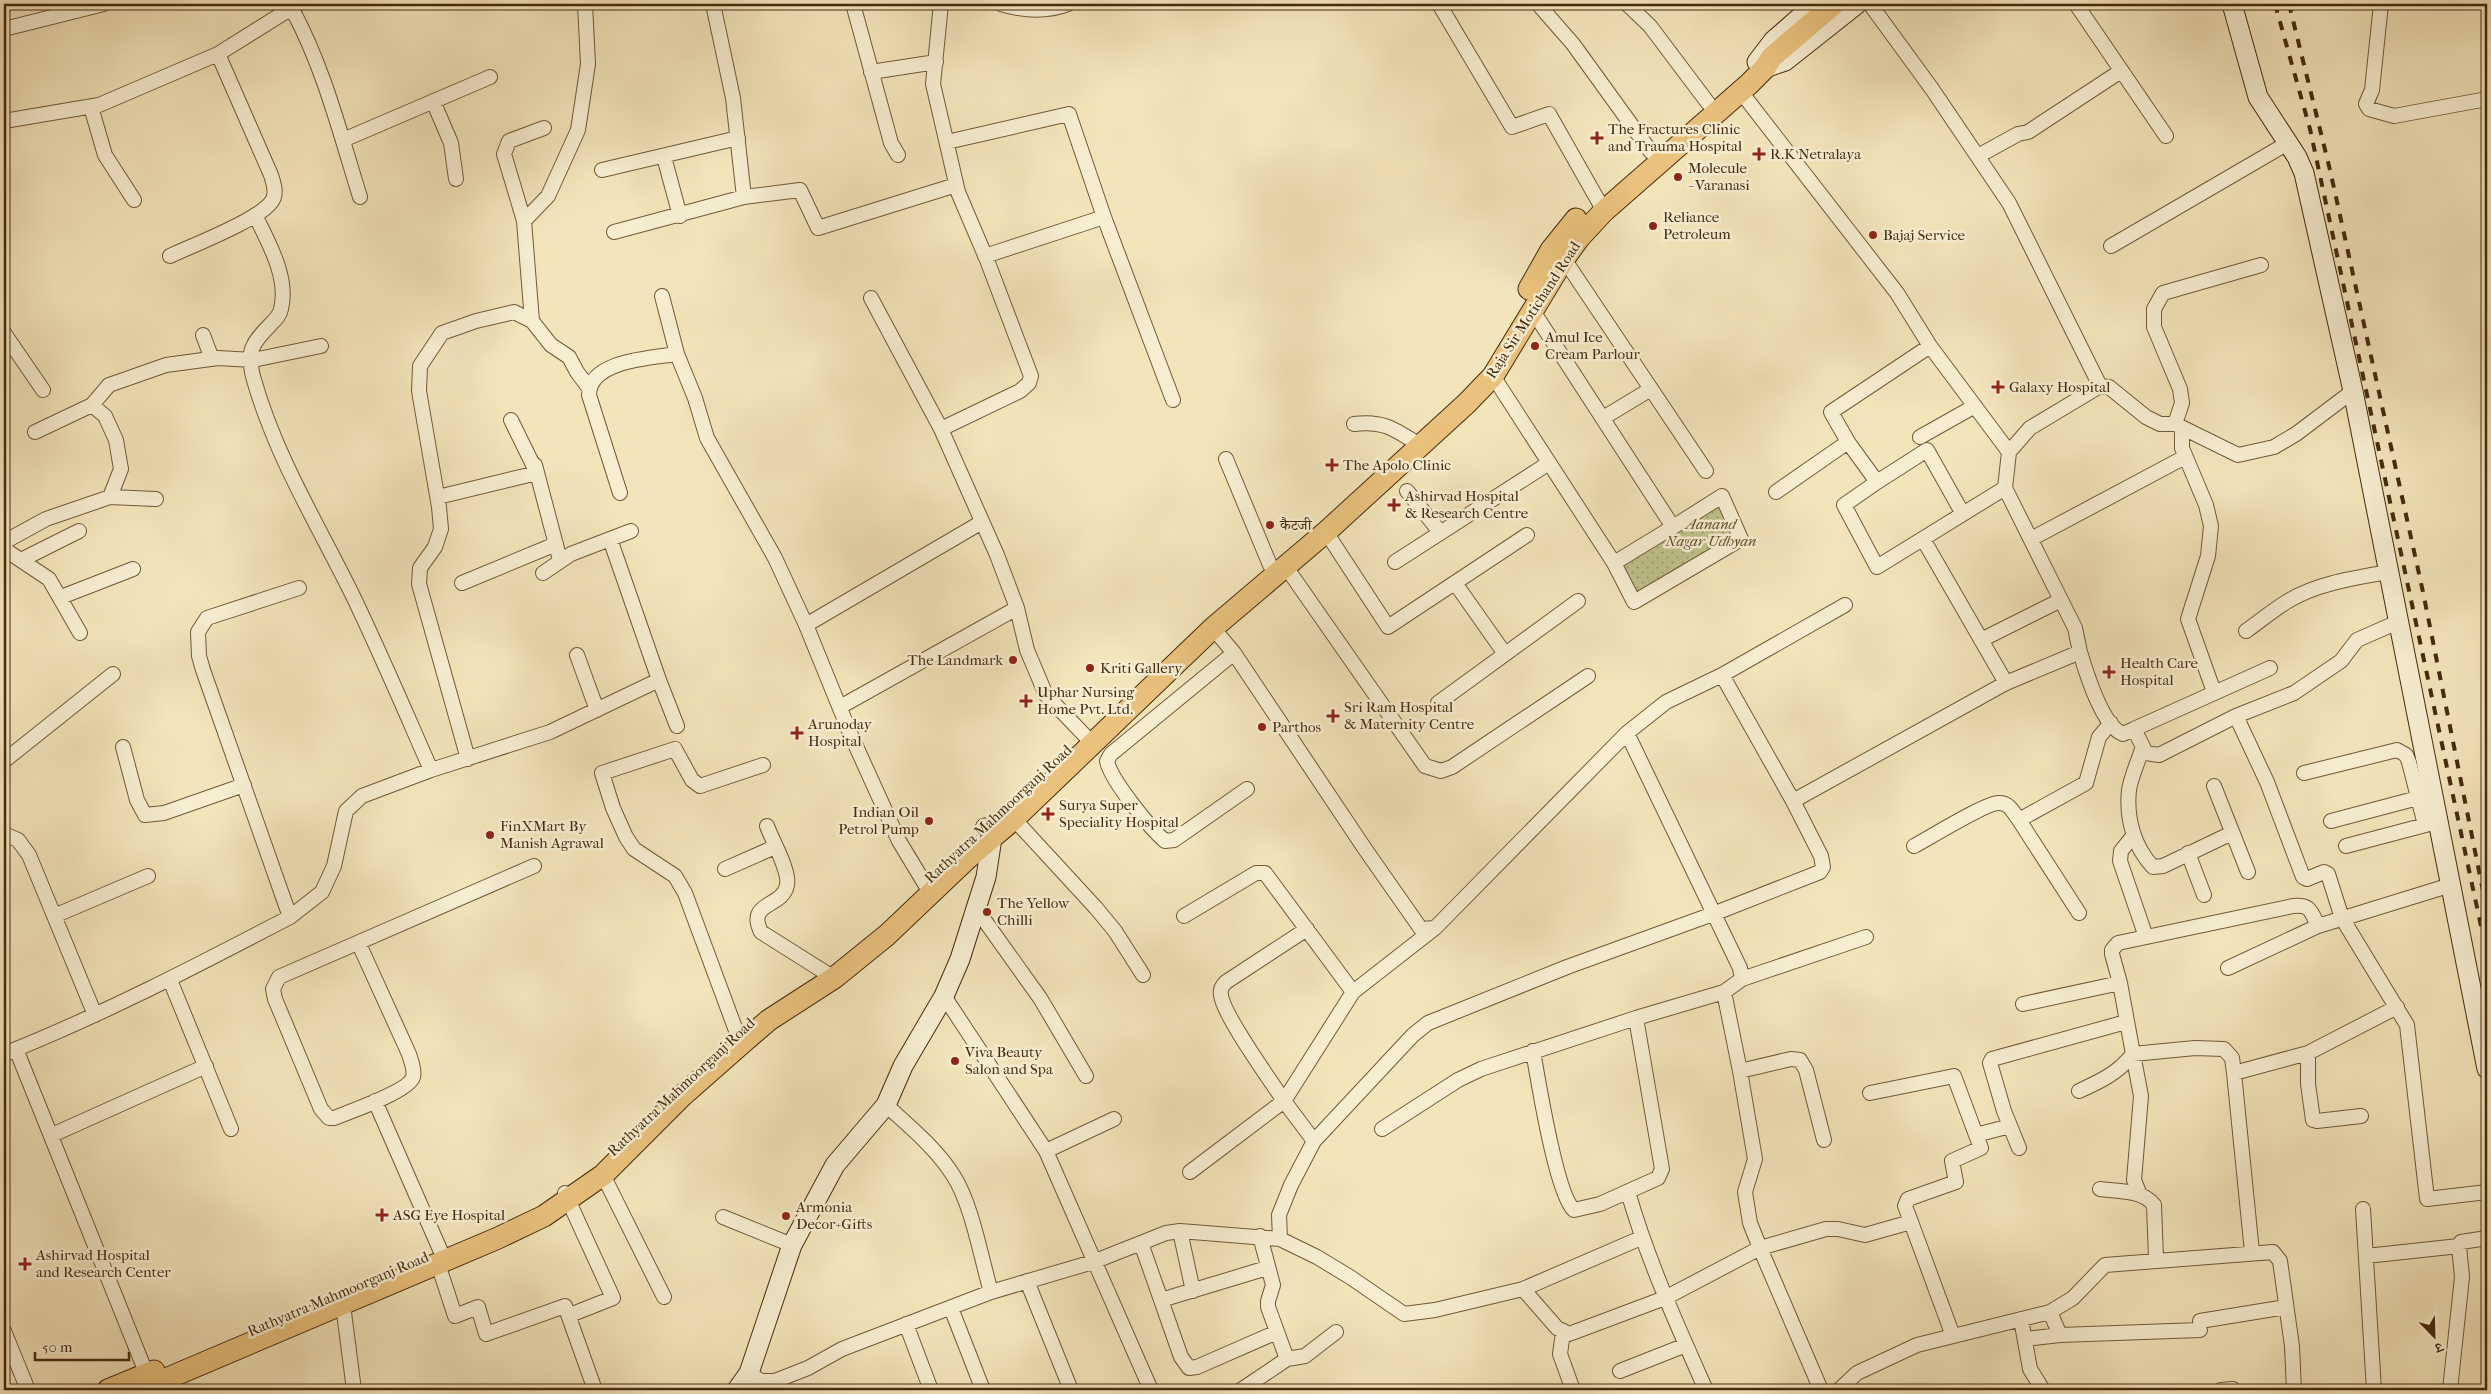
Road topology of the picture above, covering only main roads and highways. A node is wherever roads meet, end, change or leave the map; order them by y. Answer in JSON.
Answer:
{"nodes":[{"id":1,"x":1834,"y":4,"type":"edge"},
{"id":2,"x":1770,"y":58,"type":"junction"},
{"id":3,"x":1600,"y":205,"type":"junction"},
{"id":4,"x":1416,"y":443,"type":"junction"},
{"id":5,"x":1278,"y":566,"type":"junction"},
{"id":6,"x":1088,"y":739,"type":"junction"},
{"id":7,"x":988,"y":833,"type":"junction"},
{"id":8,"x":738,"y":1037,"type":"junction"},
{"id":9,"x":567,"y":1195,"type":"junction"},
{"id":10,"x":441,"y":1259,"type":"junction"},
{"id":11,"x":146,"y":1383,"type":"edge"},
{"id":12,"x":108,"y":1390,"type":"edge"}],
"edges":[{"from":1,"to":2,"type":"main road"},
{"from":2,"to":3,"type":"main road","name":"Rathyatra Mahmoorganj Road"},
{"from":2,"to":3,"type":"main road","name":"Raja Sir Motichand Road"},
{"from":3,"to":4,"type":"main road","name":"Rathyatra Mahmoorganj Road"},
{"from":3,"to":4,"type":"main road","name":"Raja Sir Motichand Road"},
{"from":4,"to":5,"type":"main road","name":"Raja Sir Motichand Road"},
{"from":4,"to":5,"type":"main road","name":"Rathyatra Mahmoorganj Road"},
{"from":5,"to":6,"type":"main road","name":"Raja Sir Motichand Road"},
{"from":5,"to":6,"type":"main road","name":"Rathyatra Mahmoorganj Road"},
{"from":6,"to":7,"type":"main road","name":"Rathyatra Mahmoorganj Road"},
{"from":6,"to":7,"type":"main road","name":"Raja Sir Motichand Road"},
{"from":7,"to":8,"type":"main road","name":"Rathyatra Mahmoorganj Road"},
{"from":8,"to":9,"type":"main road","name":"Rathyatra Mahmoorganj Road"},
{"from":8,"to":9,"type":"main road","name":"Rathyatra Mahmoorganj Road"},
{"from":9,"to":10,"type":"main road","name":"Rathyatra Mahmoorganj Road"},
{"from":10,"to":11,"type":"main road","name":"Rathyatra Mahmoorganj Road"},
{"from":10,"to":11,"type":"main road","name":"Rathyatra Mahmoorganj Road"},
{"from":11,"to":12,"type":"main road","name":"Rathyatra Mahmoorganj Road"}]}
